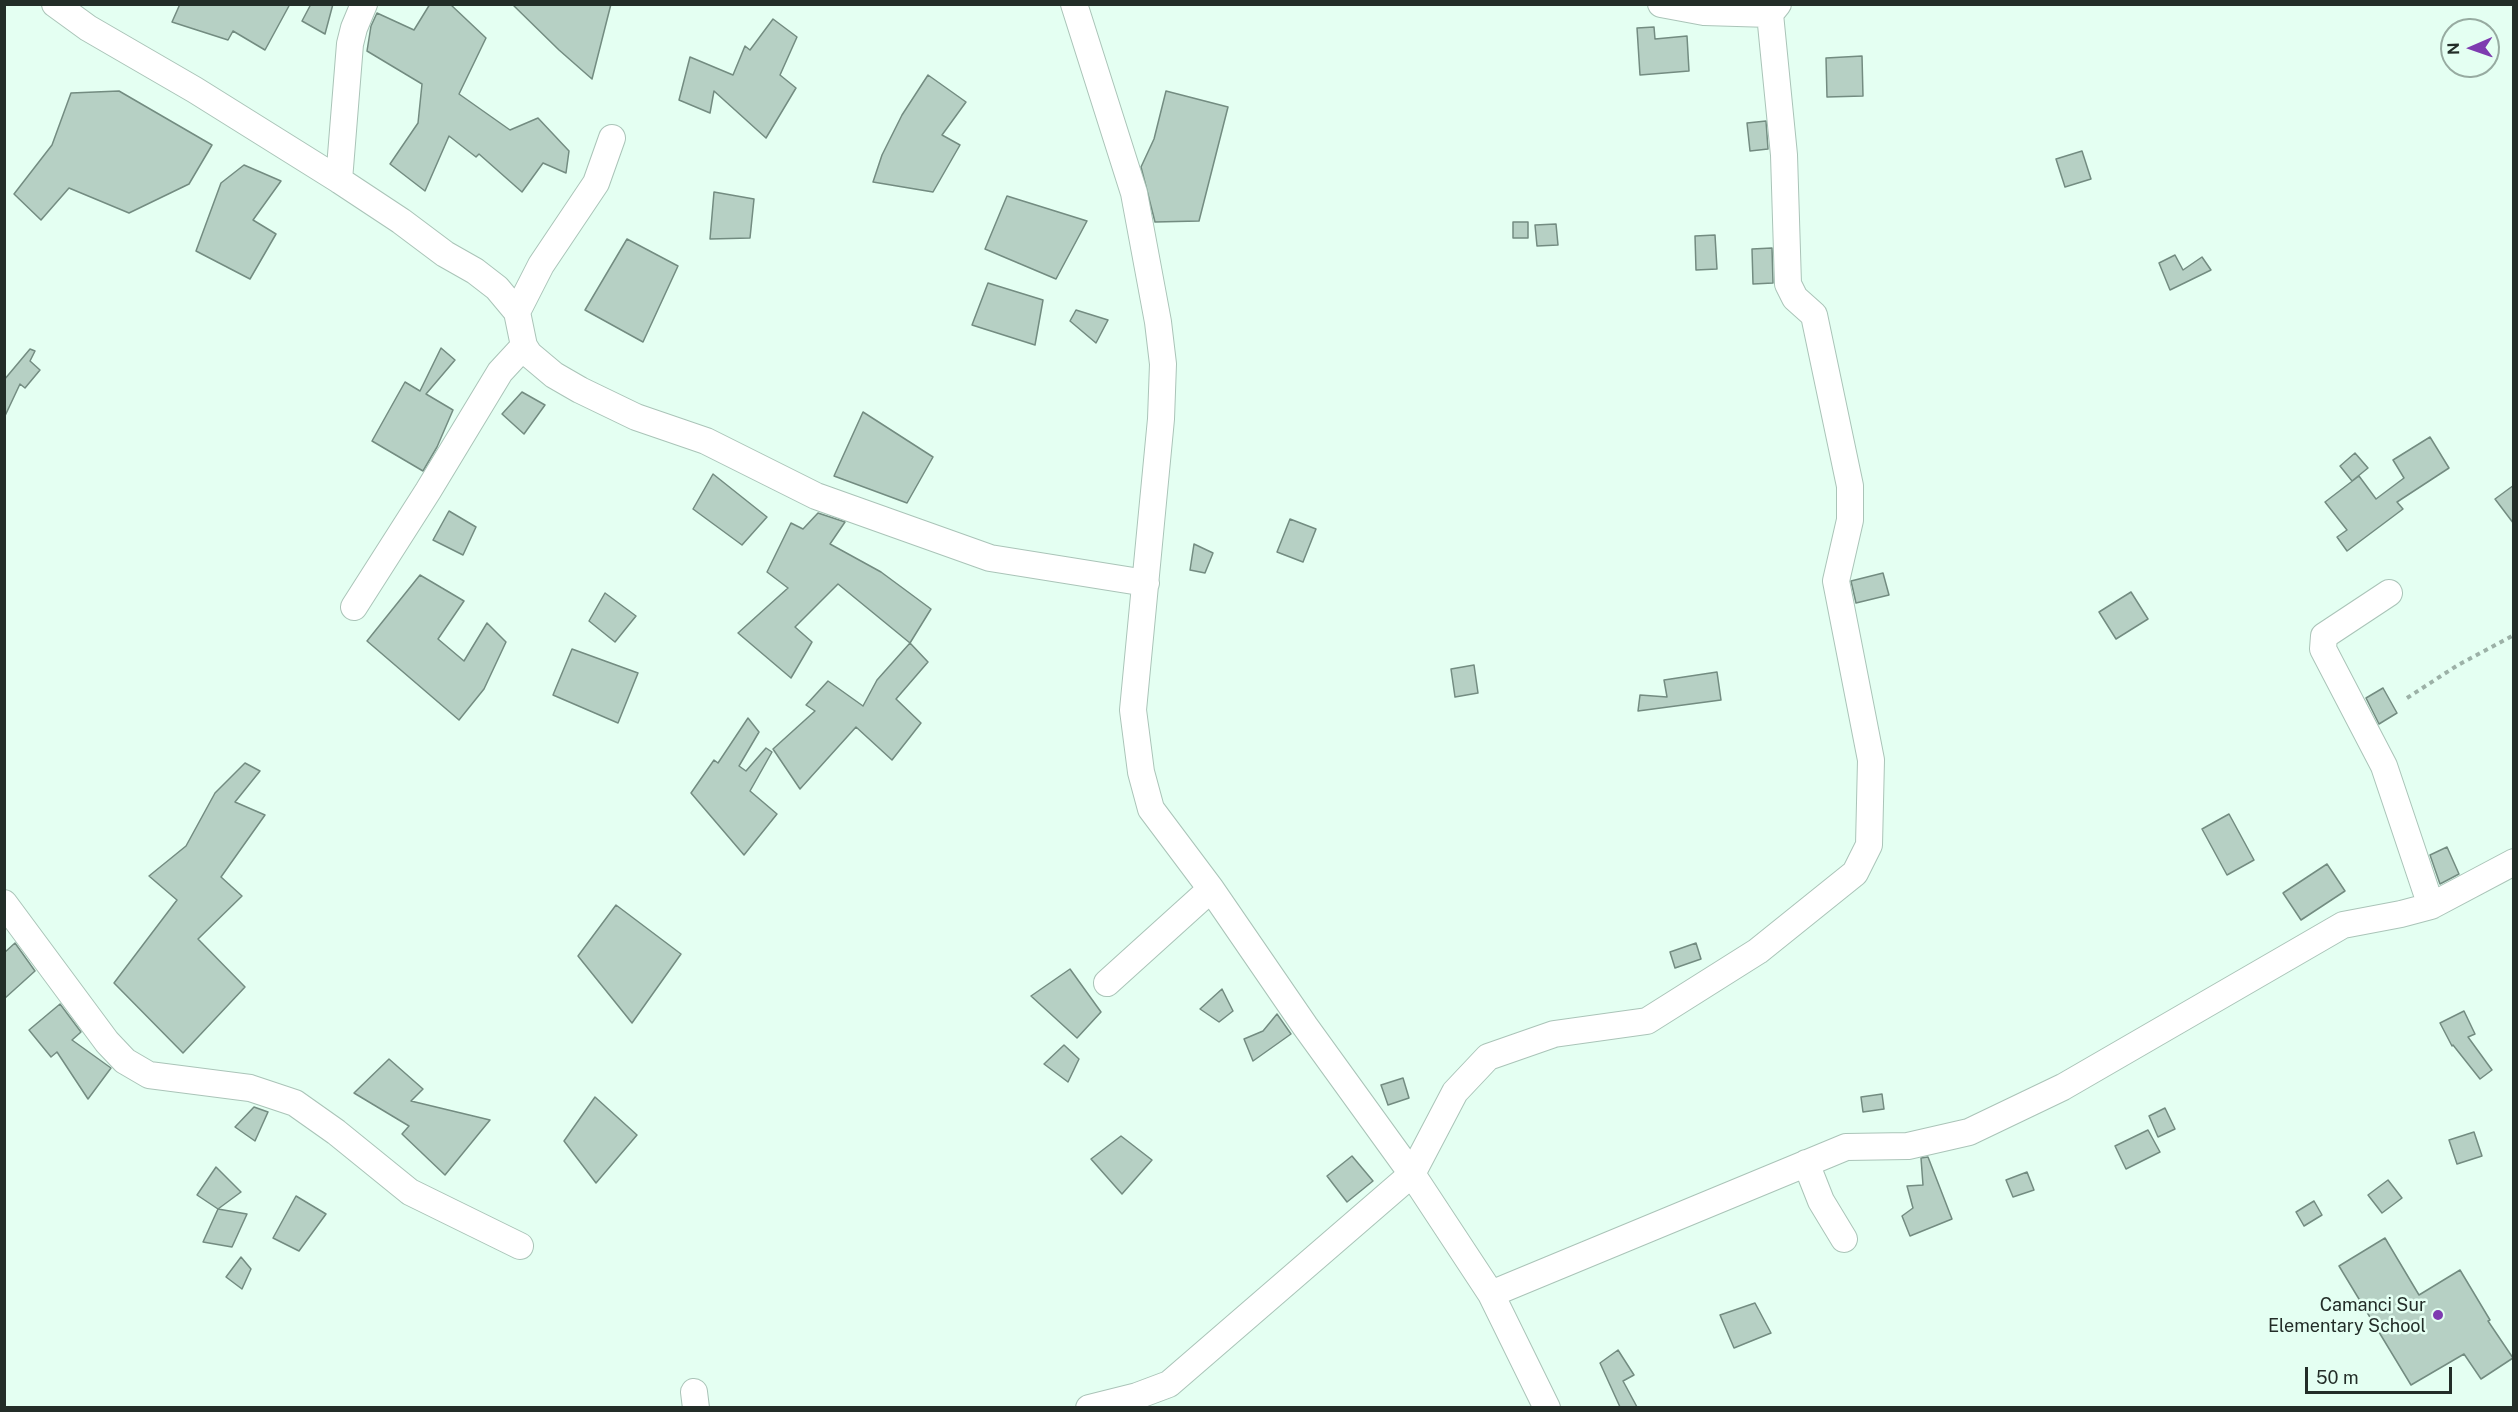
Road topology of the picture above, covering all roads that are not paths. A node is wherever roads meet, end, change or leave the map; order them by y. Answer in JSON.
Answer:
{"nodes":[{"id":1,"x":55,"y":4,"type":"edge"},
{"id":2,"x":364,"y":4,"type":"edge"},
{"id":3,"x":1074,"y":4,"type":"edge"},
{"id":4,"x":1661,"y":4,"type":"edge"},
{"id":5,"x":1774,"y":9,"type":"edge"},
{"id":6,"x":612,"y":138,"type":"dead end"},
{"id":7,"x":339,"y":180,"type":"junction"},
{"id":8,"x":517,"y":312,"type":"junction"},
{"id":9,"x":524,"y":346,"type":"junction"},
{"id":10,"x":1146,"y":583,"type":"junction"},
{"id":11,"x":2389,"y":592,"type":"dead end"},
{"id":12,"x":354,"y":607,"type":"dead end"},
{"id":13,"x":2514,"y":862,"type":"edge"},
{"id":14,"x":1211,"y":889,"type":"junction"},
{"id":15,"x":4,"y":903,"type":"edge"},
{"id":16,"x":2432,"y":906,"type":"junction"},
{"id":17,"x":1107,"y":983,"type":"dead end"},
{"id":18,"x":1806,"y":1163,"type":"junction"},
{"id":19,"x":1412,"y":1174,"type":"junction"},
{"id":20,"x":1844,"y":1239,"type":"dead end"},
{"id":21,"x":520,"y":1246,"type":"dead end"},
{"id":22,"x":1491,"y":1294,"type":"junction"},
{"id":23,"x":1089,"y":1407,"type":"edge"},
{"id":24,"x":1547,"y":1407,"type":"edge"}],
"edges":[{"from":1,"to":7,"type":"street"},
{"from":2,"to":7,"type":"street"},
{"from":3,"to":10,"type":"street"},
{"from":4,"to":5,"type":"street"},
{"from":5,"to":19,"type":"street"},
{"from":6,"to":8,"type":"street"},
{"from":7,"to":8,"type":"street"},
{"from":8,"to":9,"type":"street"},
{"from":9,"to":10,"type":"street"},
{"from":9,"to":12,"type":"street"},
{"from":10,"to":14,"type":"street"},
{"from":11,"to":16,"type":"street"},
{"from":13,"to":16,"type":"street"},
{"from":14,"to":17,"type":"street"},
{"from":14,"to":19,"type":"street"},
{"from":15,"to":21,"type":"street"},
{"from":16,"to":18,"type":"street"},
{"from":18,"to":20,"type":"street"},
{"from":18,"to":22,"type":"street"},
{"from":19,"to":22,"type":"street"},
{"from":19,"to":23,"type":"street"},
{"from":22,"to":24,"type":"street"}]}
